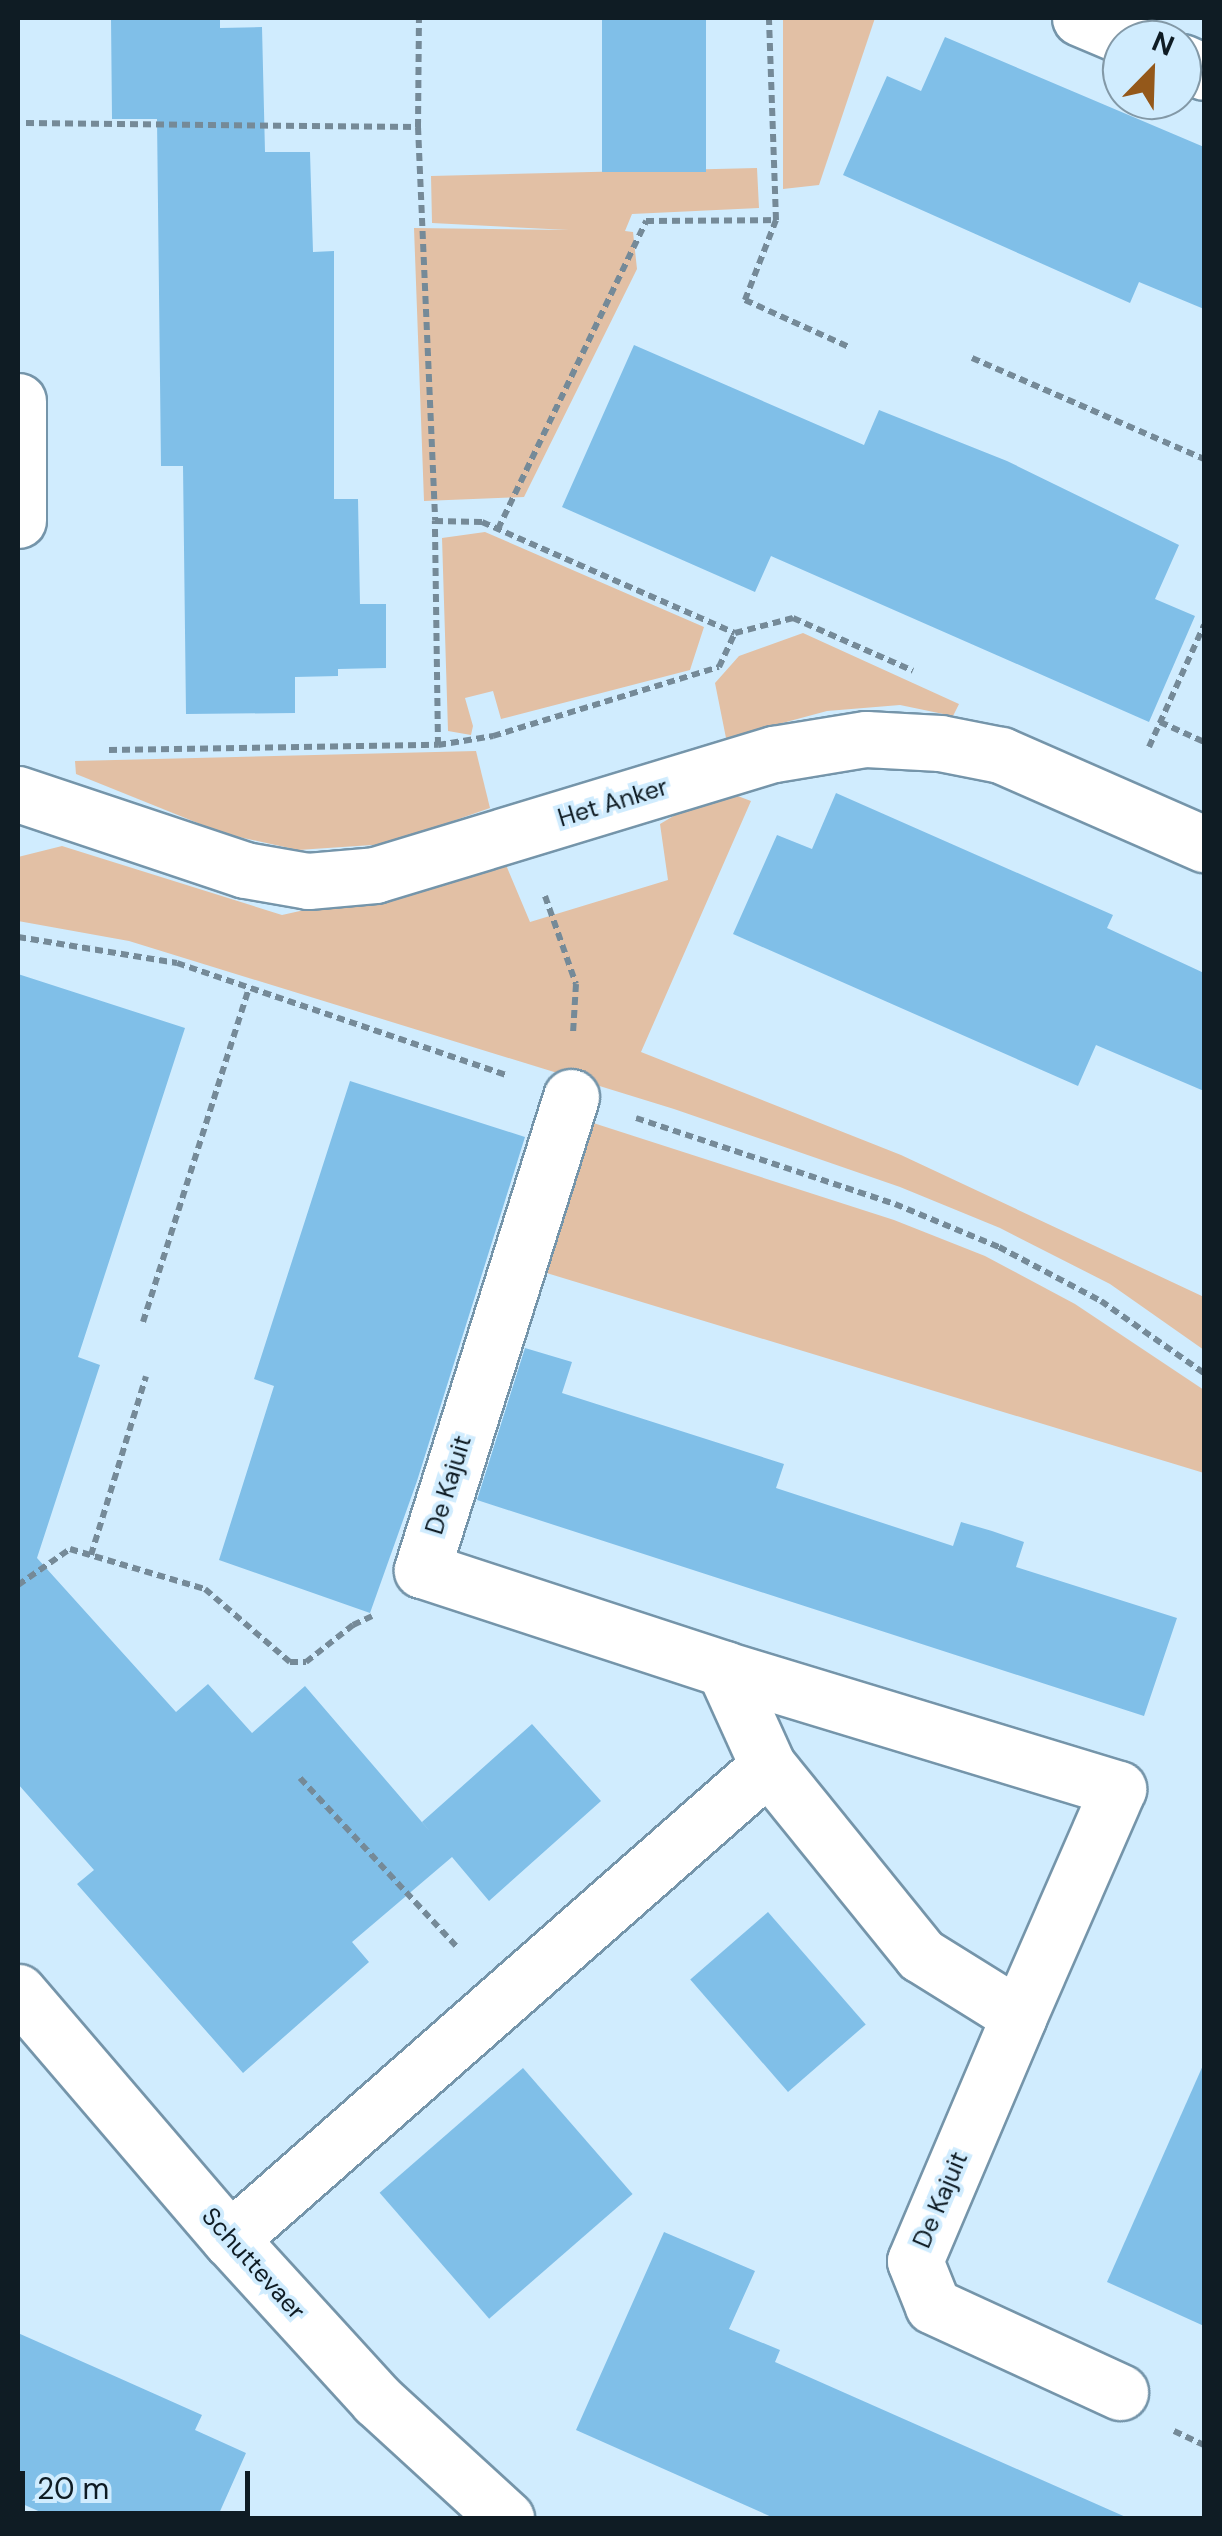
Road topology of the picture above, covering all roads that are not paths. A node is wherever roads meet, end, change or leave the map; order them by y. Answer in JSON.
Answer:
{"nodes":[{"id":1,"x":18,"y":411,"type":"edge"},
{"id":2,"x":18,"y":520,"type":"edge"},
{"id":3,"x":18,"y":794,"type":"edge"},
{"id":4,"x":1204,"y":844,"type":"edge"},
{"id":5,"x":571,"y":1097,"type":"dead end"},
{"id":6,"x":724,"y":1669,"type":"junction"},
{"id":7,"x":768,"y":1766,"type":"junction"},
{"id":8,"x":18,"y":1992,"type":"edge"},
{"id":9,"x":1019,"y":2016,"type":"junction"},
{"id":10,"x":230,"y":2239,"type":"junction"},
{"id":11,"x":1120,"y":2392,"type":"dead end"},
{"id":12,"x":506,"y":2518,"type":"edge"}],
"edges":[{"from":1,"to":2,"type":"street"},
{"from":3,"to":4,"type":"street","name":"Het Anker"},
{"from":5,"to":6,"type":"street","name":"De Kajuit"},
{"from":6,"to":7,"type":"street"},
{"from":6,"to":9,"type":"street","name":"De Kajuit"},
{"from":7,"to":9,"type":"street"},
{"from":7,"to":10,"type":"street"},
{"from":8,"to":10,"type":"street","name":"Schuttevaer"},
{"from":9,"to":11,"type":"street","name":"De Kajuit"},
{"from":10,"to":12,"type":"street","name":"Schuttevaer"}]}
